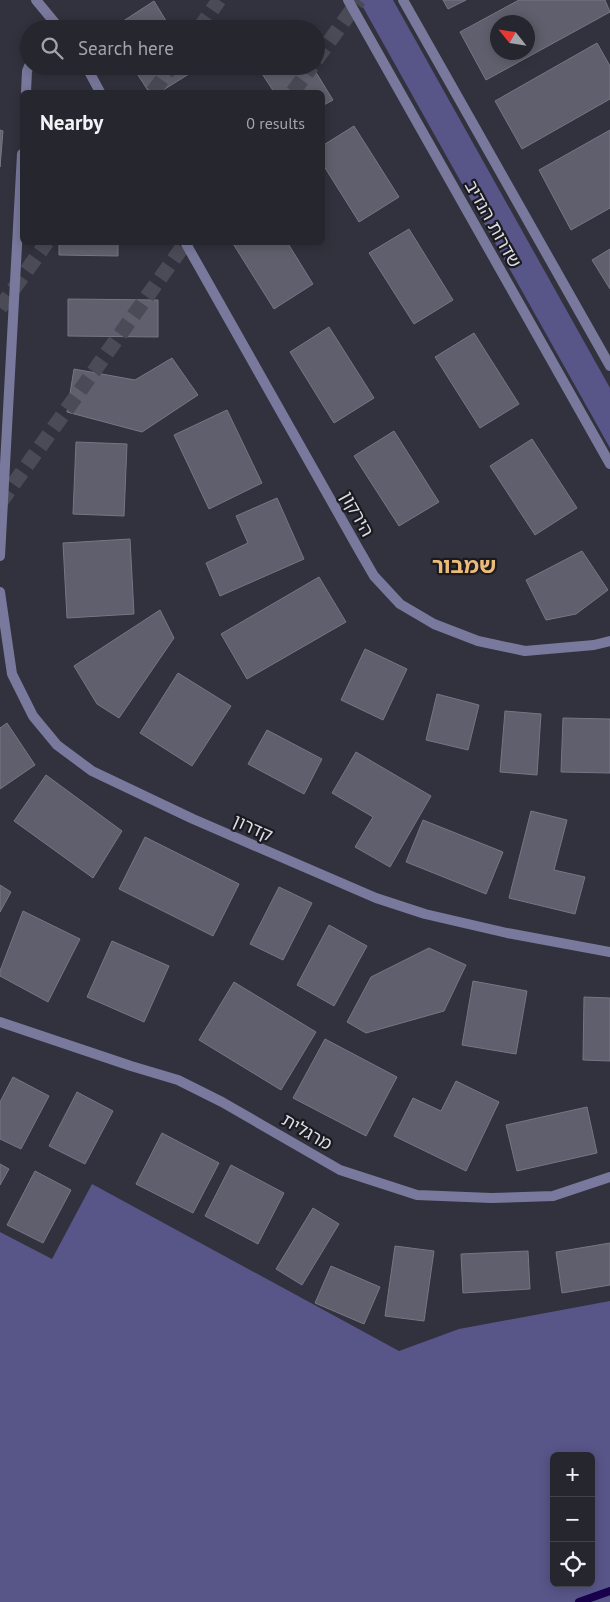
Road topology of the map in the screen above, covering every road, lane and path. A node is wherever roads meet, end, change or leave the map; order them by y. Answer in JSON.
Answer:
{"nodes":[{"id":1,"x":36,"y":0,"type":"edge"},
{"id":2,"x":348,"y":0,"type":"edge"},
{"id":3,"x":403,"y":0,"type":"edge"},
{"id":4,"x":53,"y":20,"type":"edge"},
{"id":5,"x":27,"y":75,"type":"edge"},
{"id":6,"x":91,"y":75,"type":"edge"},
{"id":7,"x":26,"y":90,"type":"edge"},
{"id":8,"x":99,"y":90,"type":"edge"},
{"id":9,"x":20,"y":191,"type":"edge"},
{"id":10,"x":187,"y":245,"type":"edge"},
{"id":11,"x":610,"y":366,"type":"edge"},
{"id":12,"x":610,"y":464,"type":"edge"},
{"id":13,"x":0,"y":556,"type":"edge"},
{"id":14,"x":0,"y":592,"type":"edge"},
{"id":15,"x":610,"y":641,"type":"edge"},
{"id":16,"x":610,"y":952,"type":"edge"},
{"id":17,"x":0,"y":1022,"type":"edge"},
{"id":18,"x":610,"y":1177,"type":"edge"}],
"edges":[{"from":1,"to":4,"type":"street"},
{"from":2,"to":12,"type":"street","name":"שדרות הנדיב"},
{"from":3,"to":11,"type":"street","name":"שדרות הנדיב"},
{"from":5,"to":7,"type":"street"},
{"from":6,"to":8,"type":"street"},
{"from":9,"to":13,"type":"street"},
{"from":10,"to":15,"type":"street","name":"הירקון"},
{"from":14,"to":16,"type":"street","name":"קדרון"},
{"from":17,"to":18,"type":"street","name":"מרגלית"}]}
